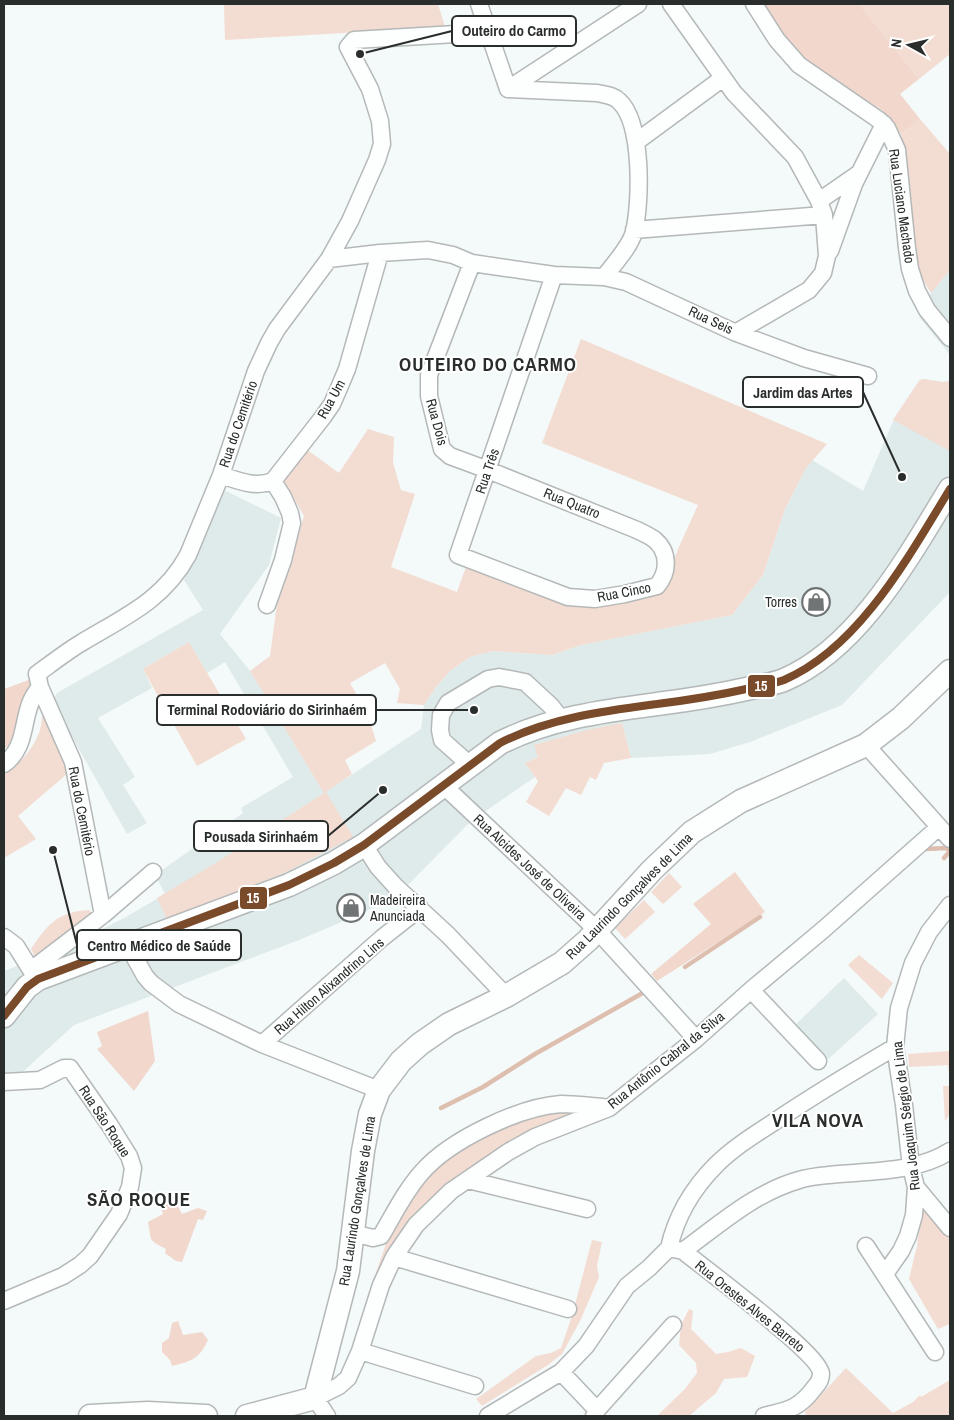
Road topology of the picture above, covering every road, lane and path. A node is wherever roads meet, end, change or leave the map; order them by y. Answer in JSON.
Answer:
{"nodes":[{"id":1,"x":479,"y":4,"type":"edge"},
{"id":2,"x":638,"y":4,"type":"edge"},
{"id":3,"x":671,"y":4,"type":"edge"},
{"id":4,"x":754,"y":4,"type":"edge"},
{"id":5,"x":487,"y":28,"type":"junction"},
{"id":6,"x":723,"y":78,"type":"junction"},
{"id":7,"x":508,"y":89,"type":"junction"},
{"id":8,"x":884,"y":124,"type":"junction"},
{"id":9,"x":636,"y":142,"type":"junction"},
{"id":10,"x":859,"y":173,"type":"junction"},
{"id":11,"x":822,"y":208,"type":"junction"},
{"id":12,"x":634,"y":230,"type":"junction"},
{"id":13,"x":380,"y":253,"type":"junction"},
{"id":14,"x":329,"y":259,"type":"junction"},
{"id":15,"x":472,"y":263,"type":"junction"},
{"id":16,"x":826,"y":265,"type":"junction"},
{"id":17,"x":554,"y":275,"type":"junction"},
{"id":18,"x":604,"y":277,"type":"junction"},
{"id":19,"x":737,"y":332,"type":"junction"},
{"id":20,"x":950,"y":338,"type":"edge"},
{"id":21,"x":868,"y":376,"type":"dead end"},
{"id":22,"x":488,"y":470,"type":"junction"},
{"id":23,"x":221,"y":475,"type":"junction"},
{"id":24,"x":273,"y":482,"type":"junction"},
{"id":25,"x":950,"y":489,"type":"edge"},
{"id":26,"x":941,"y":515,"type":"edge"},
{"id":27,"x":654,"y":540,"type":"joint"},
{"id":28,"x":568,"y":597,"type":"joint"},
{"id":29,"x":267,"y":605,"type":"dead end"},
{"id":30,"x":950,"y":671,"type":"edge"},
{"id":31,"x":40,"y":687,"type":"junction"},
{"id":32,"x":562,"y":720,"type":"junction"},
{"id":33,"x":866,"y":746,"type":"junction"},
{"id":34,"x":4,"y":764,"type":"edge"},
{"id":35,"x":470,"y":765,"type":"junction"},
{"id":36,"x":444,"y":786,"type":"junction"},
{"id":37,"x":946,"y":835,"type":"edge"},
{"id":38,"x":364,"y":845,"type":"junction"},
{"id":39,"x":153,"y":872,"type":"dead end"},
{"id":40,"x":950,"y":905,"type":"edge"},
{"id":41,"x":420,"y":908,"type":"junction"},
{"id":42,"x":103,"y":916,"type":"junction"},
{"id":43,"x":597,"y":930,"type":"junction"},
{"id":44,"x":10,"y":942,"type":"edge"},
{"id":45,"x":131,"y":945,"type":"junction"},
{"id":46,"x":35,"y":974,"type":"junction"},
{"id":47,"x":751,"y":990,"type":"junction"},
{"id":48,"x":506,"y":996,"type":"junction"},
{"id":49,"x":4,"y":1016,"type":"edge"},
{"id":50,"x":696,"y":1039,"type":"junction"},
{"id":51,"x":262,"y":1044,"type":"junction"},
{"id":52,"x":895,"y":1047,"type":"junction"},
{"id":53,"x":818,"y":1061,"type":"dead end"},
{"id":54,"x":4,"y":1082,"type":"edge"},
{"id":55,"x":378,"y":1090,"type":"junction"},
{"id":56,"x":609,"y":1108,"type":"junction"},
{"id":57,"x":950,"y":1151,"type":"edge"},
{"id":58,"x":911,"y":1167,"type":"junction"},
{"id":59,"x":468,"y":1180,"type":"junction"},
{"id":60,"x":916,"y":1187,"type":"junction"},
{"id":61,"x":586,"y":1209,"type":"dead end"},
{"id":62,"x":950,"y":1228,"type":"edge"},
{"id":63,"x":353,"y":1233,"type":"junction"},
{"id":64,"x":866,"y":1246,"type":"dead end"},
{"id":65,"x":676,"y":1249,"type":"junction"},
{"id":66,"x":394,"y":1257,"type":"junction"},
{"id":67,"x":885,"y":1274,"type":"junction"},
{"id":68,"x":4,"y":1301,"type":"edge"},
{"id":69,"x":568,"y":1309,"type":"dead end"},
{"id":70,"x":673,"y":1325,"type":"dead end"},
{"id":71,"x":360,"y":1351,"type":"junction"},
{"id":72,"x":935,"y":1352,"type":"dead end"},
{"id":73,"x":561,"y":1372,"type":"junction"},
{"id":74,"x":475,"y":1386,"type":"dead end"},
{"id":75,"x":321,"y":1407,"type":"edge"},
{"id":76,"x":596,"y":1413,"type":"edge"},
{"id":77,"x":90,"y":1416,"type":"edge"},
{"id":78,"x":206,"y":1416,"type":"edge"},
{"id":79,"x":247,"y":1416,"type":"edge"},
{"id":80,"x":488,"y":1416,"type":"edge"},
{"id":81,"x":764,"y":1416,"type":"edge"}],
"edges":[{"from":1,"to":5,"type":"street"},
{"from":2,"to":7,"type":"street"},
{"from":3,"to":6,"type":"street"},
{"from":4,"to":8,"type":"street","name":"Rua Luciano Machado"},
{"from":5,"to":7,"type":"street"},
{"from":5,"to":14,"type":"street","name":"Rua do Cemitério"},
{"from":6,"to":9,"type":"street"},
{"from":6,"to":11,"type":"street"},
{"from":7,"to":9,"type":"street"},
{"from":8,"to":10,"type":"street"},
{"from":8,"to":20,"type":"street","name":"Rua Luciano Machado"},
{"from":9,"to":12,"type":"street"},
{"from":10,"to":11,"type":"street"},
{"from":10,"to":16,"type":"street"},
{"from":11,"to":12,"type":"street"},
{"from":11,"to":16,"type":"street"},
{"from":12,"to":18,"type":"street"},
{"from":13,"to":14,"type":"street"},
{"from":13,"to":15,"type":"street"},
{"from":13,"to":24,"type":"street","name":"Rua Um"},
{"from":14,"to":23,"type":"street","name":"Rua do Cemitério"},
{"from":15,"to":17,"type":"street","name":"Rua Seis"},
{"from":15,"to":22,"type":"street","name":"Rua Dois"},
{"from":16,"to":19,"type":"street"},
{"from":17,"to":18,"type":"street","name":"Rua Seis"},
{"from":17,"to":22,"type":"street","name":"Rua Três"},
{"from":18,"to":19,"type":"street","name":"Rua Seis"},
{"from":19,"to":21,"type":"street","name":"Rua Seis"},
{"from":22,"to":27,"type":"street","name":"Rua Quatro"},
{"from":22,"to":28,"type":"street","name":"Rua Três"},
{"from":23,"to":24,"type":"street"},
{"from":23,"to":31,"type":"street","name":"Rua do Cemitério"},
{"from":24,"to":29,"type":"street"},
{"from":25,"to":26,"type":"street"},
{"from":26,"to":32,"type":"street"},
{"from":27,"to":28,"type":"street","name":"Rua Cinco"},
{"from":30,"to":33,"type":"street","name":"Rua Laurindo Gonçalves de Lima"},
{"from":31,"to":34,"type":"street"},
{"from":31,"to":42,"type":"street","name":"Rua do Cemitério"},
{"from":32,"to":35,"type":"street"},
{"from":32,"to":35,"type":"street"},
{"from":33,"to":37,"type":"street"},
{"from":33,"to":43,"type":"street","name":"Rua Laurindo Gonçalves de Lima"},
{"from":35,"to":36,"type":"street"},
{"from":36,"to":38,"type":"street"},
{"from":36,"to":43,"type":"street","name":"Rua Alcides José de Oliveira"},
{"from":37,"to":47,"type":"street","name":"Rua Antônio Cabral da Silva"},
{"from":38,"to":41,"type":"street"},
{"from":38,"to":45,"type":"street"},
{"from":39,"to":42,"type":"street"},
{"from":40,"to":52,"type":"street","name":"Rua Joaquim Sérgio de Lima"},
{"from":41,"to":48,"type":"street"},
{"from":41,"to":51,"type":"street","name":"Rua Hilton Alixandrino Lins"},
{"from":42,"to":46,"type":"street"},
{"from":43,"to":48,"type":"street","name":"Rua Laurindo Gonçalves de Lima"},
{"from":43,"to":50,"type":"street","name":"Rua Alcides José de Oliveira"},
{"from":44,"to":46,"type":"street"},
{"from":45,"to":46,"type":"street"},
{"from":45,"to":51,"type":"street"},
{"from":46,"to":49,"type":"street"},
{"from":47,"to":50,"type":"street","name":"Rua Antônio Cabral da Silva"},
{"from":47,"to":53,"type":"street"},
{"from":48,"to":55,"type":"street","name":"Rua Laurindo Gonçalves de Lima"},
{"from":50,"to":56,"type":"street","name":"Rua Antônio Cabral da Silva"},
{"from":51,"to":55,"type":"street"},
{"from":52,"to":58,"type":"street","name":"Rua Joaquim Sérgio de Lima"},
{"from":52,"to":65,"type":"street"},
{"from":54,"to":68,"type":"street","name":"Rua São Roque"},
{"from":55,"to":63,"type":"street","name":"Rua Laurindo Gonçalves de Lima"},
{"from":56,"to":59,"type":"street","name":"Rua Antônio Cabral da Silva"},
{"from":56,"to":63,"type":"street"},
{"from":57,"to":58,"type":"street"},
{"from":58,"to":60,"type":"street","name":"Rua Joaquim Sérgio de Lima"},
{"from":58,"to":65,"type":"street"},
{"from":59,"to":61,"type":"street"},
{"from":59,"to":66,"type":"street","name":"Rua Antônio Cabral da Silva"},
{"from":60,"to":62,"type":"street"},
{"from":60,"to":67,"type":"street","name":"Rua Joaquim Sérgio de Lima"},
{"from":63,"to":75,"type":"street","name":"Rua Laurindo Gonçalves de Lima"},
{"from":64,"to":67,"type":"street"},
{"from":65,"to":73,"type":"street"},
{"from":65,"to":81,"type":"street","name":"Rua Orestes Alves Barreto"},
{"from":66,"to":69,"type":"street"},
{"from":66,"to":71,"type":"street","name":"Rua Antônio Cabral da Silva"},
{"from":67,"to":72,"type":"street"},
{"from":70,"to":76,"type":"street"},
{"from":71,"to":74,"type":"street"},
{"from":71,"to":75,"type":"street","name":"Rua Antônio Cabral da Silva"},
{"from":73,"to":76,"type":"street"},
{"from":73,"to":80,"type":"street"},
{"from":75,"to":79,"type":"street"},
{"from":77,"to":78,"type":"street"}]}
